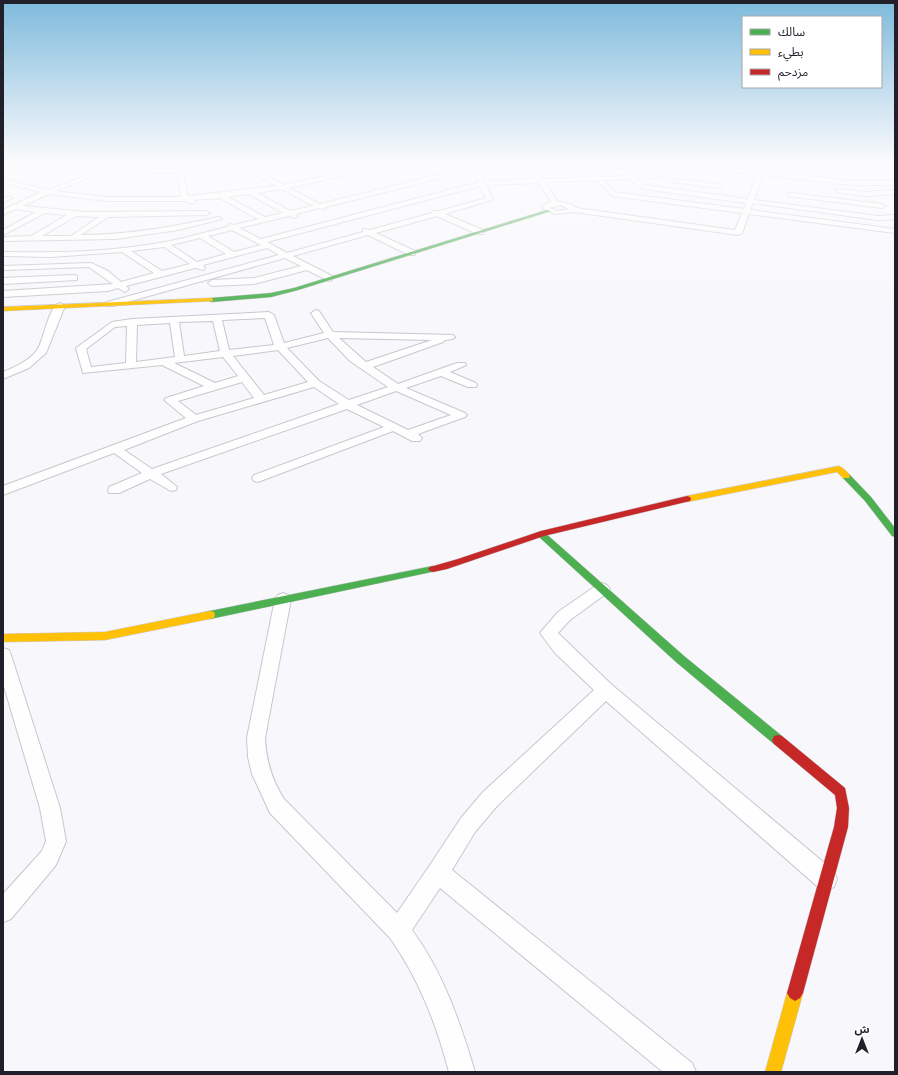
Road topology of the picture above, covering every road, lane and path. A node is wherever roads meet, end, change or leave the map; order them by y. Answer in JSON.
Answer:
{"nodes":[{"id":1,"x":42,"y":212,"type":"edge"},
{"id":2,"x":45,"y":212,"type":"edge"},
{"id":3,"x":112,"y":212,"type":"edge"},
{"id":4,"x":251,"y":212,"type":"edge"},
{"id":5,"x":288,"y":212,"type":"edge"},
{"id":6,"x":298,"y":212,"type":"edge"},
{"id":7,"x":331,"y":212,"type":"edge"},
{"id":8,"x":356,"y":212,"type":"edge"},
{"id":9,"x":434,"y":212,"type":"edge"},
{"id":10,"x":444,"y":212,"type":"edge"},
{"id":11,"x":545,"y":212,"type":"edge"},
{"id":12,"x":589,"y":212,"type":"edge"},
{"id":13,"x":691,"y":212,"type":"edge"},
{"id":14,"x":746,"y":212,"type":"edge"},
{"id":15,"x":747,"y":212,"type":"edge"},
{"id":16,"x":834,"y":212,"type":"edge"},
{"id":17,"x":206,"y":213,"type":"joint"},
{"id":18,"x":697,"y":213,"type":"dead end"},
{"id":19,"x":74,"y":214,"type":"junction"},
{"id":20,"x":291,"y":214,"type":"junction"},
{"id":21,"x":438,"y":214,"type":"junction"},
{"id":22,"x":143,"y":215,"type":"junction"},
{"id":23,"x":106,"y":216,"type":"junction"},
{"id":24,"x":338,"y":216,"type":"junction"},
{"id":25,"x":895,"y":217,"type":"edge"},
{"id":26,"x":218,"y":219,"type":"junction"},
{"id":27,"x":265,"y":220,"type":"junction"},
{"id":28,"x":316,"y":227,"type":"junction"},
{"id":29,"x":232,"y":228,"type":"junction"},
{"id":30,"x":895,"y":231,"type":"edge"},
{"id":31,"x":369,"y":232,"type":"junction"},
{"id":32,"x":480,"y":232,"type":"junction"},
{"id":33,"x":3,"y":233,"type":"edge"},
{"id":34,"x":201,"y":235,"type":"junction"},
{"id":35,"x":115,"y":237,"type":"junction"},
{"id":36,"x":3,"y":239,"type":"edge"},
{"id":37,"x":31,"y":239,"type":"junction"},
{"id":38,"x":70,"y":239,"type":"junction"},
{"id":39,"x":259,"y":242,"type":"junction"},
{"id":40,"x":165,"y":244,"type":"junction"},
{"id":41,"x":267,"y":246,"type":"junction"},
{"id":42,"x":124,"y":250,"type":"junction"},
{"id":43,"x":412,"y":253,"type":"junction"},
{"id":44,"x":3,"y":254,"type":"edge"},
{"id":45,"x":50,"y":255,"type":"junction"},
{"id":46,"x":233,"y":255,"type":"junction"},
{"id":47,"x":285,"y":256,"type":"junction"},
{"id":48,"x":196,"y":265,"type":"junction"},
{"id":49,"x":82,"y":266,"type":"junction"},
{"id":50,"x":38,"y":267,"type":"junction"},
{"id":51,"x":308,"y":267,"type":"junction"},
{"id":52,"x":3,"y":268,"type":"edge"},
{"id":53,"x":161,"y":274,"type":"junction"},
{"id":54,"x":214,"y":276,"type":"junction"},
{"id":55,"x":74,"y":278,"type":"junction"},
{"id":56,"x":329,"y":278,"type":"junction"},
{"id":57,"x":3,"y":281,"type":"edge"},
{"id":58,"x":238,"y":282,"type":"junction"},
{"id":59,"x":189,"y":284,"type":"junction"},
{"id":60,"x":121,"y":285,"type":"junction"},
{"id":61,"x":65,"y":290,"type":"junction"},
{"id":62,"x":3,"y":294,"type":"edge"},
{"id":63,"x":136,"y":298,"type":"junction"},
{"id":64,"x":234,"y":299,"type":"junction"},
{"id":65,"x":109,"y":305,"type":"junction"},
{"id":66,"x":60,"y":306,"type":"junction"},
{"id":67,"x":3,"y":309,"type":"edge"},
{"id":68,"x":316,"y":313,"type":"dead end"},
{"id":69,"x":217,"y":317,"type":"junction"},
{"id":70,"x":174,"y":320,"type":"junction"},
{"id":71,"x":132,"y":322,"type":"junction"},
{"id":72,"x":330,"y":335,"type":"junction"},
{"id":73,"x":280,"y":347,"type":"junction"},
{"id":74,"x":226,"y":354,"type":"junction"},
{"id":75,"x":180,"y":360,"type":"junction"},
{"id":76,"x":164,"y":362,"type":"junction"},
{"id":77,"x":461,"y":365,"type":"dead end"},
{"id":78,"x":131,"y":366,"type":"junction"},
{"id":79,"x":365,"y":366,"type":"junction"},
{"id":80,"x":441,"y":372,"type":"junction"},
{"id":81,"x":3,"y":376,"type":"edge"},
{"id":82,"x":244,"y":378,"type":"junction"},
{"id":83,"x":315,"y":383,"type":"junction"},
{"id":84,"x":472,"y":385,"type":"dead end"},
{"id":85,"x":214,"y":387,"type":"junction"},
{"id":86,"x":396,"y":388,"type":"junction"},
{"id":87,"x":262,"y":400,"type":"junction"},
{"id":88,"x":348,"y":405,"type":"junction"},
{"id":89,"x":194,"y":419,"type":"junction"},
{"id":90,"x":394,"y":427,"type":"junction"},
{"id":91,"x":114,"y":448,"type":"junction"},
{"id":92,"x":152,"y":473,"type":"junction"},
{"id":93,"x":258,"y":478,"type":"dead end"},
{"id":94,"x":171,"y":487,"type":"dead end"},
{"id":95,"x":114,"y":490,"type":"dead end"},
{"id":96,"x":3,"y":491,"type":"edge"},
{"id":97,"x":541,"y":534,"type":"junction"},
{"id":98,"x":895,"y":534,"type":"edge"},
{"id":99,"x":602,"y":589,"type":"junction"},
{"id":100,"x":283,"y":599,"type":"junction"},
{"id":101,"x":3,"y":638,"type":"edge"},
{"id":102,"x":3,"y":655,"type":"edge"},
{"id":103,"x":606,"y":690,"type":"junction"},
{"id":104,"x":438,"y":873,"type":"junction"},
{"id":105,"x":826,"y":879,"type":"junction"},
{"id":106,"x":3,"y":910,"type":"edge"},
{"id":107,"x":398,"y":930,"type":"junction"},
{"id":108,"x":462,"y":1072,"type":"edge"},
{"id":109,"x":683,"y":1072,"type":"edge"},
{"id":110,"x":773,"y":1072,"type":"edge"}],
"edges":[{"from":1,"to":33,"type":"street"},
{"from":2,"to":19,"type":"street"},
{"from":3,"to":23,"type":"street"},
{"from":4,"to":27,"type":"street"},
{"from":5,"to":20,"type":"street"},
{"from":6,"to":20,"type":"street"},
{"from":7,"to":24,"type":"street"},
{"from":8,"to":24,"type":"street"},
{"from":9,"to":21,"type":"street"},
{"from":10,"to":21,"type":"street"},
{"from":11,"to":32,"type":"street"},
{"from":12,"to":14,"type":"street"},
{"from":13,"to":18,"type":"street"},
{"from":15,"to":30,"type":"street"},
{"from":16,"to":25,"type":"street"},
{"from":17,"to":22,"type":"street"},
{"from":17,"to":26,"type":"street"},
{"from":19,"to":23,"type":"street"},
{"from":19,"to":37,"type":"street"},
{"from":20,"to":27,"type":"street"},
{"from":20,"to":28,"type":"street"},
{"from":21,"to":31,"type":"street"},
{"from":21,"to":32,"type":"street"},
{"from":22,"to":23,"type":"street"},
{"from":22,"to":35,"type":"street"},
{"from":23,"to":38,"type":"street"},
{"from":24,"to":28,"type":"street"},
{"from":24,"to":31,"type":"street"},
{"from":26,"to":29,"type":"street"},
{"from":26,"to":35,"type":"street"},
{"from":27,"to":29,"type":"street"},
{"from":28,"to":39,"type":"street"},
{"from":29,"to":34,"type":"street"},
{"from":29,"to":39,"type":"street"},
{"from":31,"to":43,"type":"street"},
{"from":31,"to":47,"type":"street"},
{"from":32,"to":43,"type":"street"},
{"from":34,"to":40,"type":"street"},
{"from":34,"to":46,"type":"street"},
{"from":35,"to":38,"type":"street"},
{"from":36,"to":37,"type":"street"},
{"from":37,"to":38,"type":"street"},
{"from":38,"to":45,"type":"street"},
{"from":39,"to":41,"type":"street"},
{"from":40,"to":42,"type":"street"},
{"from":40,"to":48,"type":"street"},
{"from":41,"to":46,"type":"street"},
{"from":41,"to":47,"type":"street"},
{"from":42,"to":45,"type":"street"},
{"from":42,"to":53,"type":"street"},
{"from":43,"to":56,"type":"street"},
{"from":44,"to":45,"type":"street"},
{"from":45,"to":50,"type":"street"},
{"from":46,"to":48,"type":"street"},
{"from":47,"to":51,"type":"street"},
{"from":47,"to":54,"type":"street"},
{"from":48,"to":53,"type":"street"},
{"from":48,"to":54,"type":"street"},
{"from":49,"to":50,"type":"street"},
{"from":49,"to":55,"type":"street"},
{"from":49,"to":60,"type":"street"},
{"from":50,"to":52,"type":"street"},
{"from":51,"to":56,"type":"street"},
{"from":51,"to":58,"type":"street"},
{"from":53,"to":60,"type":"street"},
{"from":54,"to":59,"type":"street"},
{"from":55,"to":57,"type":"street"},
{"from":55,"to":61,"type":"street"},
{"from":56,"to":64,"type":"street"},
{"from":58,"to":59,"type":"street"},
{"from":58,"to":64,"type":"street"},
{"from":59,"to":63,"type":"street"},
{"from":60,"to":61,"type":"street"},
{"from":60,"to":63,"type":"street"},
{"from":61,"to":62,"type":"street"},
{"from":63,"to":65,"type":"street"},
{"from":64,"to":65,"type":"street"},
{"from":65,"to":66,"type":"street"},
{"from":66,"to":67,"type":"street"},
{"from":66,"to":81,"type":"street"},
{"from":68,"to":72,"type":"street"},
{"from":69,"to":70,"type":"street"},
{"from":69,"to":73,"type":"street"},
{"from":69,"to":74,"type":"street"},
{"from":70,"to":71,"type":"street"},
{"from":70,"to":75,"type":"street"},
{"from":71,"to":78,"type":"street"},
{"from":71,"to":78,"type":"street"},
{"from":72,"to":73,"type":"street"},
{"from":72,"to":79,"type":"street"},
{"from":72,"to":79,"type":"street"},
{"from":73,"to":74,"type":"street"},
{"from":73,"to":83,"type":"street"},
{"from":74,"to":75,"type":"street"},
{"from":74,"to":82,"type":"street"},
{"from":75,"to":76,"type":"street"},
{"from":76,"to":78,"type":"street"},
{"from":76,"to":85,"type":"street"},
{"from":77,"to":80,"type":"street"},
{"from":79,"to":86,"type":"street"},
{"from":80,"to":84,"type":"street"},
{"from":80,"to":86,"type":"street"},
{"from":82,"to":85,"type":"street"},
{"from":82,"to":87,"type":"street"},
{"from":83,"to":87,"type":"street"},
{"from":83,"to":88,"type":"street"},
{"from":85,"to":89,"type":"street"},
{"from":86,"to":88,"type":"street"},
{"from":86,"to":90,"type":"street"},
{"from":87,"to":89,"type":"street"},
{"from":88,"to":90,"type":"street"},
{"from":88,"to":92,"type":"street"},
{"from":89,"to":91,"type":"street"},
{"from":90,"to":93,"type":"street"},
{"from":91,"to":92,"type":"street"},
{"from":91,"to":96,"type":"street"},
{"from":92,"to":94,"type":"street"},
{"from":92,"to":95,"type":"street"},
{"from":97,"to":98,"type":"street"},
{"from":97,"to":99,"type":"street"},
{"from":97,"to":100,"type":"street"},
{"from":99,"to":103,"type":"street"},
{"from":99,"to":105,"type":"street"},
{"from":100,"to":101,"type":"street"},
{"from":100,"to":107,"type":"street"},
{"from":102,"to":106,"type":"street"},
{"from":103,"to":104,"type":"street"},
{"from":103,"to":105,"type":"street"},
{"from":104,"to":107,"type":"street"},
{"from":104,"to":109,"type":"street"},
{"from":105,"to":110,"type":"street"},
{"from":107,"to":108,"type":"street"}]}
